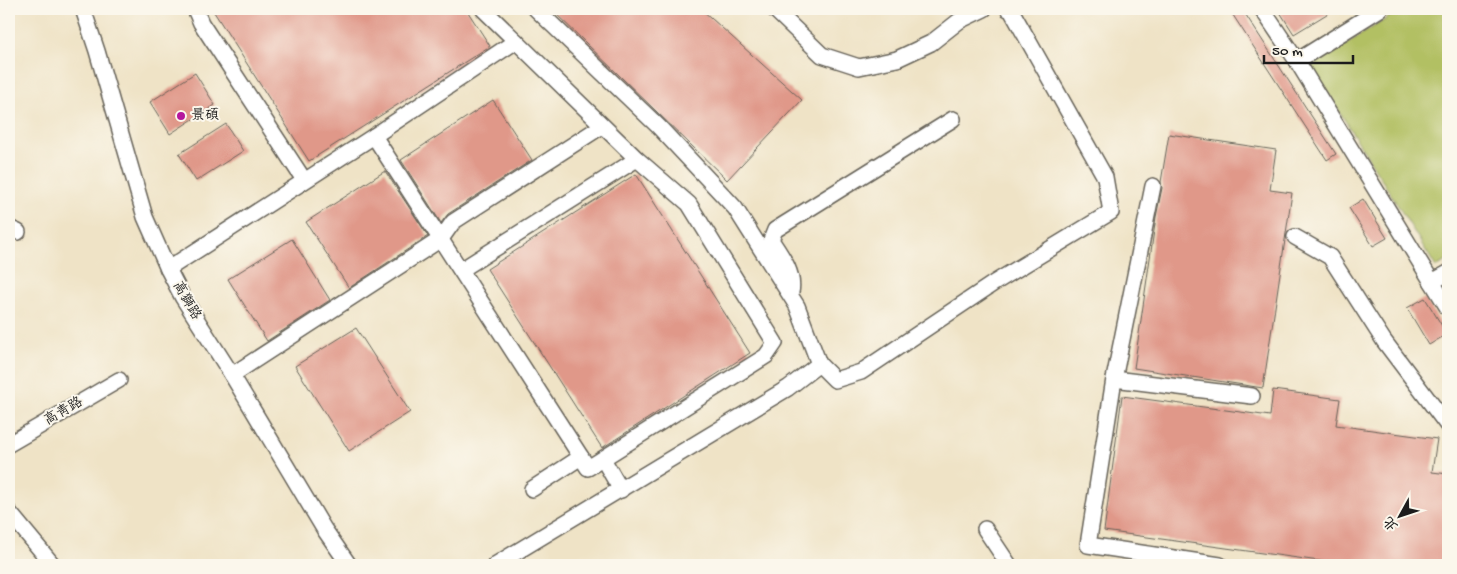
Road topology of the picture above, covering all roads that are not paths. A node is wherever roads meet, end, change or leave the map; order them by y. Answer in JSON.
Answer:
{"nodes":[{"id":1,"x":83,"y":9,"type":"edge"},
{"id":2,"x":195,"y":9,"type":"edge"},
{"id":3,"x":483,"y":9,"type":"edge"},
{"id":4,"x":536,"y":9,"type":"edge"},
{"id":5,"x":774,"y":9,"type":"edge"},
{"id":6,"x":984,"y":9,"type":"edge"},
{"id":7,"x":1008,"y":9,"type":"edge"},
{"id":8,"x":1262,"y":9,"type":"edge"},
{"id":9,"x":1380,"y":9,"type":"edge"},
{"id":10,"x":516,"y":41,"type":"junction"},
{"id":11,"x":1297,"y":61,"type":"junction"},
{"id":12,"x":953,"y":119,"type":"dead end"},
{"id":13,"x":602,"y":126,"type":"junction"},
{"id":14,"x":374,"y":136,"type":"junction"},
{"id":15,"x":637,"y":159,"type":"junction"},
{"id":16,"x":304,"y":180,"type":"junction"},
{"id":17,"x":1153,"y":186,"type":"dead end"},
{"id":18,"x":1294,"y":236,"type":"dead end"},
{"id":19,"x":441,"y":239,"type":"junction"},
{"id":20,"x":168,"y":269,"type":"junction"},
{"id":21,"x":461,"y":270,"type":"junction"},
{"id":22,"x":1448,"y":272,"type":"edge"},
{"id":23,"x":1432,"y":282,"type":"junction"},
{"id":24,"x":790,"y":296,"type":"junction"},
{"id":25,"x":1448,"y":308,"type":"edge"},
{"id":26,"x":819,"y":364,"type":"junction"},
{"id":27,"x":232,"y":375,"type":"junction"},
{"id":28,"x":1114,"y":379,"type":"junction"},
{"id":29,"x":119,"y":380,"type":"dead end"},
{"id":30,"x":1252,"y":396,"type":"dead end"},
{"id":31,"x":1448,"y":426,"type":"edge"},
{"id":32,"x":9,"y":444,"type":"edge"},
{"id":33,"x":582,"y":458,"type":"junction"},
{"id":34,"x":603,"y":459,"type":"junction"},
{"id":35,"x":532,"y":489,"type":"dead end"},
{"id":36,"x":621,"y":490,"type":"junction"},
{"id":37,"x":9,"y":512,"type":"edge"},
{"id":38,"x":985,"y":529,"type":"dead end"},
{"id":39,"x":53,"y":565,"type":"edge"},
{"id":40,"x":349,"y":565,"type":"edge"},
{"id":41,"x":495,"y":565,"type":"edge"},
{"id":42,"x":1009,"y":565,"type":"edge"},
{"id":43,"x":1220,"y":565,"type":"edge"}],
"edges":[{"from":1,"to":20,"type":"street","name":"高獅路"},
{"from":2,"to":16,"type":"street"},
{"from":3,"to":10,"type":"street"},
{"from":4,"to":24,"type":"street"},
{"from":5,"to":6,"type":"street"},
{"from":7,"to":26,"type":"street"},
{"from":8,"to":11,"type":"street"},
{"from":9,"to":11,"type":"street"},
{"from":10,"to":13,"type":"street"},
{"from":10,"to":14,"type":"street"},
{"from":11,"to":23,"type":"street"},
{"from":12,"to":24,"type":"street"},
{"from":13,"to":15,"type":"street"},
{"from":13,"to":19,"type":"street"},
{"from":14,"to":16,"type":"street"},
{"from":14,"to":19,"type":"street"},
{"from":15,"to":21,"type":"street"},
{"from":15,"to":34,"type":"street"},
{"from":16,"to":20,"type":"street"},
{"from":17,"to":28,"type":"street"},
{"from":18,"to":31,"type":"street"},
{"from":19,"to":21,"type":"street"},
{"from":19,"to":27,"type":"street"},
{"from":20,"to":27,"type":"street","name":"高獅路"},
{"from":21,"to":33,"type":"street"},
{"from":22,"to":23,"type":"street"},
{"from":23,"to":25,"type":"street"},
{"from":24,"to":26,"type":"street"},
{"from":26,"to":36,"type":"street"},
{"from":27,"to":40,"type":"street","name":"高獅路"},
{"from":28,"to":30,"type":"street"},
{"from":28,"to":43,"type":"street"},
{"from":29,"to":32,"type":"street","name":"高青路"},
{"from":33,"to":34,"type":"street"},
{"from":33,"to":35,"type":"street"},
{"from":34,"to":36,"type":"street"},
{"from":36,"to":41,"type":"street"},
{"from":37,"to":39,"type":"street"},
{"from":38,"to":42,"type":"street"}]}
